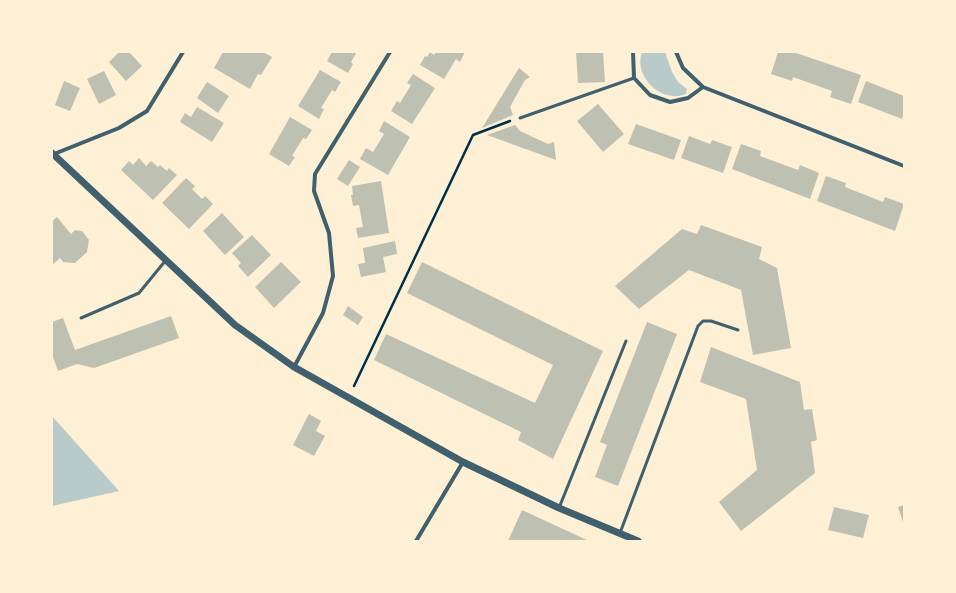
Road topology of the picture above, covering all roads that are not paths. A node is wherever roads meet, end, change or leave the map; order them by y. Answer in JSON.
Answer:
{"nodes":[{"id":1,"x":183,"y":52,"type":"edge"},
{"id":2,"x":390,"y":52,"type":"edge"},
{"id":3,"x":632,"y":52,"type":"edge"},
{"id":4,"x":676,"y":52,"type":"edge"},
{"id":5,"x":634,"y":78,"type":"junction"},
{"id":6,"x":703,"y":87,"type":"junction"},
{"id":7,"x":520,"y":118,"type":"road end"},
{"id":8,"x":53,"y":153,"type":"edge"},
{"id":9,"x":904,"y":166,"type":"edge"},
{"id":10,"x":166,"y":260,"type":"junction"},
{"id":11,"x":81,"y":318,"type":"dead end"},
{"id":12,"x":738,"y":330,"type":"dead end"},
{"id":13,"x":626,"y":341,"type":"dead end"},
{"id":14,"x":294,"y":367,"type":"junction"},
{"id":15,"x":463,"y":462,"type":"junction"},
{"id":16,"x":559,"y":508,"type":"junction"},
{"id":17,"x":620,"y":534,"type":"junction"},
{"id":18,"x":417,"y":541,"type":"edge"},
{"id":19,"x":638,"y":541,"type":"edge"}],
"edges":[{"from":1,"to":8,"type":"street"},
{"from":2,"to":14,"type":"street"},
{"from":3,"to":5,"type":"street"},
{"from":4,"to":6,"type":"street"},
{"from":5,"to":6,"type":"street"},
{"from":5,"to":7,"type":"lane"},
{"from":6,"to":9,"type":"street"},
{"from":8,"to":10,"type":"street"},
{"from":10,"to":11,"type":"lane"},
{"from":10,"to":14,"type":"street"},
{"from":12,"to":17,"type":"lane"},
{"from":13,"to":16,"type":"lane"},
{"from":14,"to":15,"type":"street"},
{"from":15,"to":16,"type":"street"},
{"from":15,"to":18,"type":"street"},
{"from":16,"to":17,"type":"street"},
{"from":17,"to":19,"type":"street"}]}
